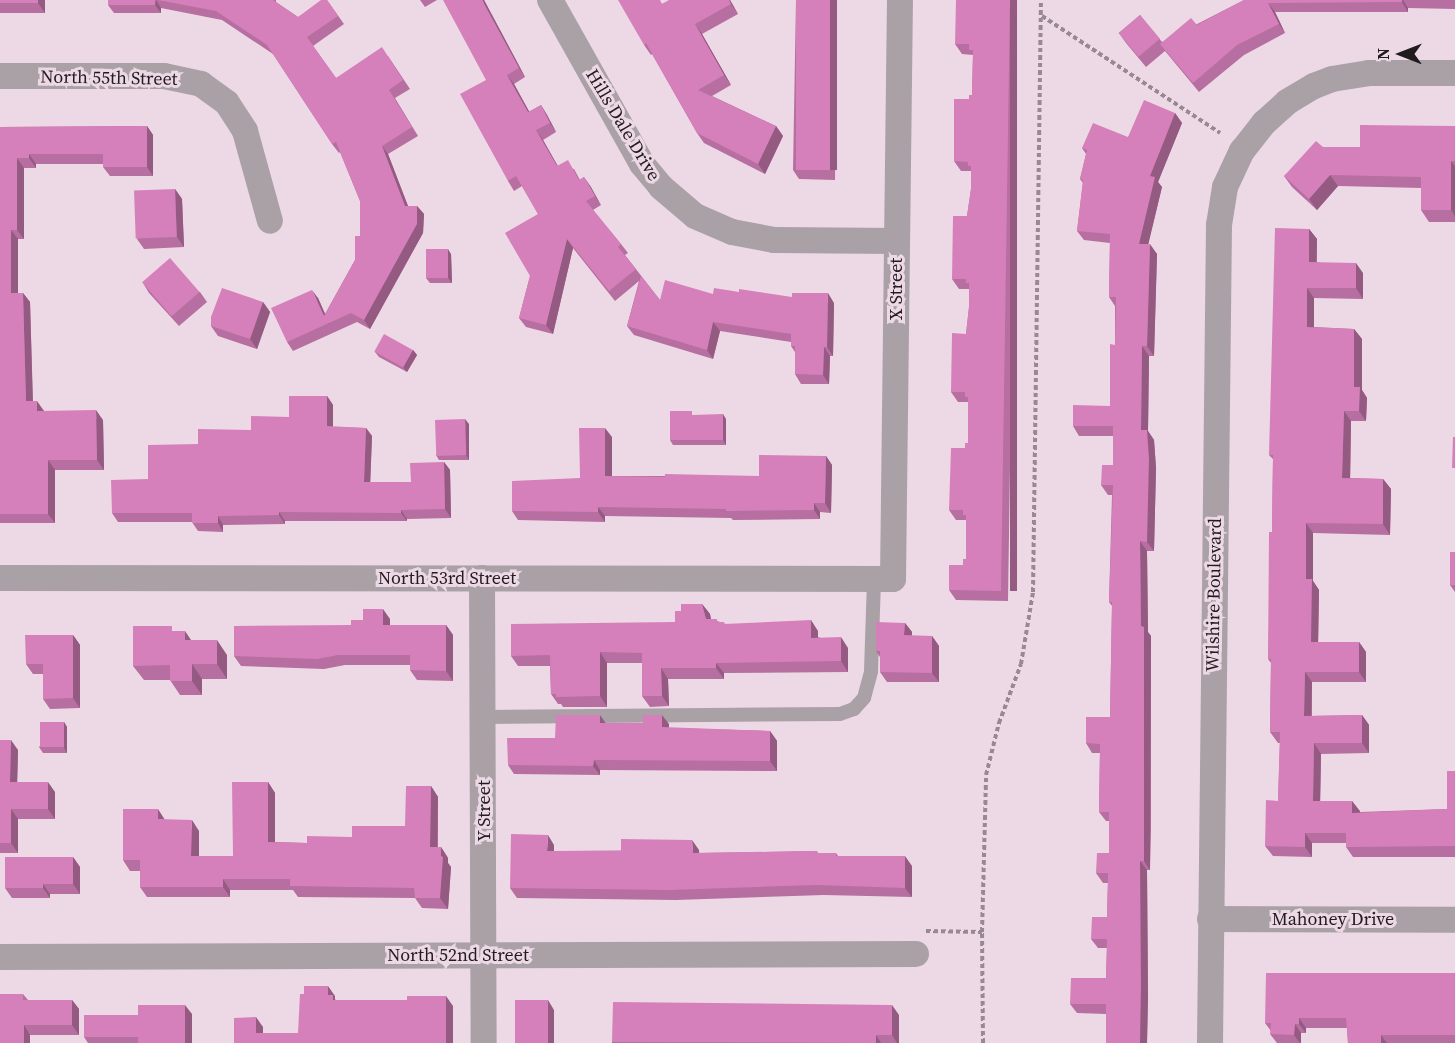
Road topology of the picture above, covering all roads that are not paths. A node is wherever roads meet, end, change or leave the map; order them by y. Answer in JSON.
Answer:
{"nodes":[{"id":1,"x":550,"y":0,"type":"edge"},
{"id":2,"x":900,"y":0,"type":"edge"},
{"id":3,"x":1455,"y":73,"type":"edge"},
{"id":4,"x":0,"y":76,"type":"edge"},
{"id":5,"x":270,"y":221,"type":"dead end"},
{"id":6,"x":897,"y":241,"type":"junction"},
{"id":7,"x":0,"y":578,"type":"edge"},
{"id":8,"x":482,"y":578,"type":"junction"},
{"id":9,"x":883,"y":579,"type":"junction"},
{"id":10,"x":483,"y":717,"type":"junction"},
{"id":11,"x":1210,"y":919,"type":"junction"},
{"id":12,"x":1455,"y":920,"type":"edge"},
{"id":13,"x":916,"y":942,"type":"road end"},
{"id":14,"x":485,"y":955,"type":"junction"},
{"id":15,"x":0,"y":957,"type":"edge"},
{"id":16,"x":484,"y":1043,"type":"edge"},
{"id":17,"x":1210,"y":1043,"type":"edge"}],
"edges":[{"from":1,"to":6,"type":"street","name":"Hills Dale Drive"},
{"from":2,"to":6,"type":"street","name":"X Street"},
{"from":3,"to":11,"type":"street","name":"Wilshire Boulevard"},
{"from":4,"to":5,"type":"street","name":"North 55th Street"},
{"from":6,"to":9,"type":"street","name":"X Street"},
{"from":7,"to":8,"type":"street","name":"North 53rd Street"},
{"from":8,"to":9,"type":"street","name":"North 53rd Street"},
{"from":8,"to":10,"type":"street","name":"Y Street"},
{"from":9,"to":10,"type":"lane"},
{"from":10,"to":14,"type":"street","name":"Y Street"},
{"from":11,"to":12,"type":"street","name":"Mahoney Drive"},
{"from":11,"to":17,"type":"street","name":"Wilshire Boulevard"},
{"from":13,"to":14,"type":"street","name":"North 52nd Street"},
{"from":14,"to":15,"type":"street","name":"North 52nd Street"},
{"from":14,"to":16,"type":"street","name":"Y Street"}]}
